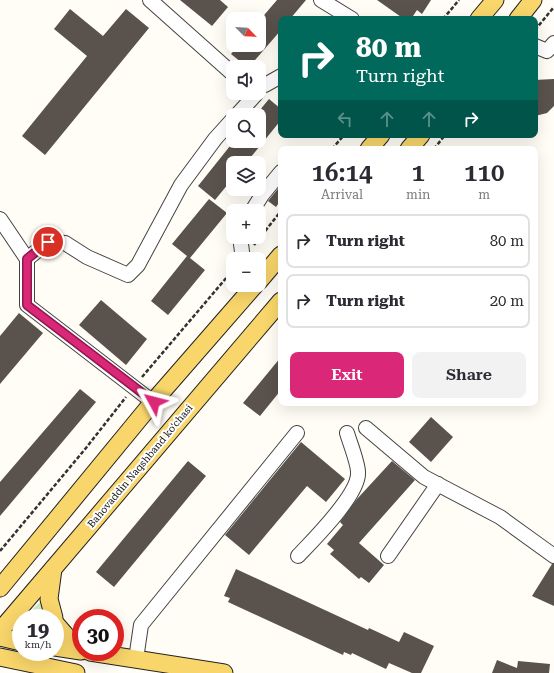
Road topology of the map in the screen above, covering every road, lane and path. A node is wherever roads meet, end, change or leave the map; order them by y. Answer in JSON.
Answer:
{"nodes":[{"id":1,"x":150,"y":0,"type":"edge"},
{"id":2,"x":321,"y":0,"type":"edge"},
{"id":3,"x":459,"y":0,"type":"edge"},
{"id":4,"x":495,"y":0,"type":"edge"},
{"id":5,"x":533,"y":0,"type":"edge"},
{"id":6,"x":554,"y":7,"type":"edge"},
{"id":7,"x":347,"y":16,"type":"edge"},
{"id":8,"x":446,"y":16,"type":"edge"},
{"id":9,"x":482,"y":16,"type":"edge"},
{"id":10,"x":520,"y":16,"type":"edge"},
{"id":11,"x":538,"y":26,"type":"edge"},
{"id":12,"x":554,"y":43,"type":"edge"},
{"id":13,"x":538,"y":47,"type":"edge"},
{"id":14,"x":226,"y":68,"type":"edge"},
{"id":15,"x":278,"y":78,"type":"edge"},
{"id":16,"x":266,"y":85,"type":"edge"},
{"id":17,"x":250,"y":100,"type":"edge"},
{"id":18,"x":243,"y":108,"type":"edge"},
{"id":19,"x":226,"y":126,"type":"edge"},
{"id":20,"x":341,"y":138,"type":"edge"},
{"id":21,"x":378,"y":138,"type":"edge"},
{"id":22,"x":418,"y":138,"type":"edge"},
{"id":23,"x":443,"y":138,"type":"edge"},
{"id":24,"x":335,"y":146,"type":"edge"},
{"id":25,"x":372,"y":146,"type":"edge"},
{"id":26,"x":412,"y":146,"type":"edge"},
{"id":27,"x":437,"y":146,"type":"edge"},
{"id":28,"x":278,"y":176,"type":"edge"},
{"id":29,"x":256,"y":204,"type":"edge"},
{"id":30,"x":278,"y":215,"type":"edge"},
{"id":31,"x":0,"y":219,"type":"edge"},
{"id":32,"x":251,"y":248,"type":"dead end"},
{"id":33,"x":278,"y":258,"type":"edge"},
{"id":34,"x":27,"y":259,"type":"junction"},
{"id":35,"x":266,"y":271,"type":"edge"},
{"id":36,"x":226,"y":278,"type":"edge"},
{"id":37,"x":247,"y":292,"type":"edge"},
{"id":38,"x":278,"y":305,"type":"edge"},
{"id":39,"x":134,"y":387,"type":"junction"},
{"id":40,"x":154,"y":402,"type":"junction"},
{"id":41,"x":366,"y":428,"type":"dead end"},
{"id":42,"x":297,"y":433,"type":"dead end"},
{"id":43,"x":347,"y":434,"type":"dead end"},
{"id":44,"x":438,"y":484,"type":"junction"},
{"id":45,"x":0,"y":551,"type":"edge"},
{"id":46,"x":298,"y":556,"type":"dead end"},
{"id":47,"x":388,"y":556,"type":"dead end"},
{"id":48,"x":554,"y":556,"type":"edge"},
{"id":49,"x":53,"y":569,"type":"junction"},
{"id":50,"x":0,"y":588,"type":"edge"},
{"id":51,"x":52,"y":609,"type":"edge"},
{"id":52,"x":0,"y":631,"type":"edge"},
{"id":53,"x":64,"y":633,"type":"edge"},
{"id":54,"x":0,"y":637,"type":"edge"},
{"id":55,"x":12,"y":640,"type":"edge"},
{"id":56,"x":72,"y":640,"type":"edge"},
{"id":57,"x":0,"y":657,"type":"edge"},
{"id":58,"x":124,"y":657,"type":"edge"},
{"id":59,"x":136,"y":659,"type":"junction"},
{"id":60,"x":73,"y":673,"type":"edge"},
{"id":61,"x":224,"y":673,"type":"edge"}],
"edges":[{"from":1,"to":14,"type":"street"},
{"from":2,"to":7,"type":"street"},
{"from":3,"to":8,"type":"path"},
{"from":4,"to":9,"type":"main road"},
{"from":5,"to":10,"type":"main road"},
{"from":6,"to":11,"type":"path"},
{"from":12,"to":13,"type":"street"},
{"from":15,"to":16,"type":"street"},
{"from":17,"to":18,"type":"street"},
{"from":19,"to":34,"type":"street"},
{"from":20,"to":24,"type":"path"},
{"from":21,"to":25,"type":"main road"},
{"from":22,"to":26,"type":"main road"},
{"from":23,"to":27,"type":"path"},
{"from":28,"to":29,"type":"street"},
{"from":30,"to":32,"type":"path"},
{"from":31,"to":34,"type":"street"},
{"from":33,"to":35,"type":"main road"},
{"from":34,"to":39,"type":"street"},
{"from":36,"to":39,"type":"path"},
{"from":37,"to":40,"type":"main road"},
{"from":38,"to":49,"type":"main road","name":"Bahovaddin Naqshband ko'chasi"},
{"from":39,"to":40,"type":"street"},
{"from":39,"to":45,"type":"path"},
{"from":40,"to":50,"type":"main road"},
{"from":41,"to":44,"type":"street"},
{"from":42,"to":59,"type":"street"},
{"from":43,"to":46,"type":"street"},
{"from":44,"to":47,"type":"street"},
{"from":44,"to":48,"type":"street"},
{"from":49,"to":51,"type":"main road"},
{"from":49,"to":52,"type":"main road","name":"Bahovaddin Naqshband ko'chasi"},
{"from":53,"to":56,"type":"main road"},
{"from":54,"to":55,"type":"main road"},
{"from":57,"to":60,"type":"main road"},
{"from":58,"to":59,"type":"main road"},
{"from":59,"to":61,"type":"main road"}]}
